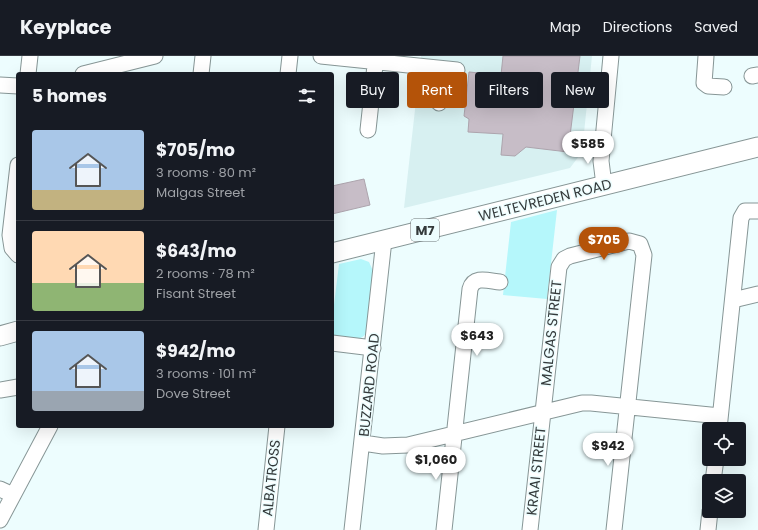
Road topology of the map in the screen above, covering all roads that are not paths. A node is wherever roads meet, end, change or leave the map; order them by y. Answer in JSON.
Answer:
{"nodes":[{"id":1,"x":30,"y":56,"type":"edge"},
{"id":2,"x":156,"y":56,"type":"edge"},
{"id":3,"x":203,"y":56,"type":"edge"},
{"id":4,"x":290,"y":56,"type":"edge"},
{"id":5,"x":321,"y":56,"type":"edge"},
{"id":6,"x":611,"y":56,"type":"edge"},
{"id":7,"x":706,"y":56,"type":"edge"},
{"id":8,"x":376,"y":59,"type":"edge"},
{"id":9,"x":116,"y":65,"type":"edge"},
{"id":10,"x":28,"y":72,"type":"edge"},
{"id":11,"x":90,"y":72,"type":"edge"},
{"id":12,"x":201,"y":72,"type":"edge"},
{"id":13,"x":288,"y":72,"type":"edge"},
{"id":14,"x":449,"y":72,"type":"edge"},
{"id":15,"x":0,"y":85,"type":"edge"},
{"id":16,"x":16,"y":86,"type":"edge"},
{"id":17,"x":724,"y":87,"type":"dead end"},
{"id":18,"x":368,"y":130,"type":"dead end"},
{"id":19,"x":758,"y":147,"type":"edge"},
{"id":20,"x":16,"y":182,"type":"edge"},
{"id":21,"x":604,"y":185,"type":"junction"},
{"id":22,"x":758,"y":211,"type":"edge"},
{"id":23,"x":384,"y":240,"type":"junction"},
{"id":24,"x":15,"y":251,"type":"edge"},
{"id":25,"x":334,"y":252,"type":"edge"},
{"id":26,"x":500,"y":282,"type":"dead end"},
{"id":27,"x":758,"y":294,"type":"edge"},
{"id":28,"x":733,"y":300,"type":"junction"},
{"id":29,"x":16,"y":332,"type":"edge"},
{"id":30,"x":0,"y":336,"type":"edge"},
{"id":31,"x":334,"y":343,"type":"edge"},
{"id":32,"x":373,"y":348,"type":"junction"},
{"id":33,"x":16,"y":387,"type":"edge"},
{"id":34,"x":0,"y":390,"type":"edge"},
{"id":35,"x":629,"y":407,"type":"junction"},
{"id":36,"x":543,"y":412,"type":"junction"},
{"id":37,"x":713,"y":422,"type":"edge"},
{"id":38,"x":719,"y":422,"type":"edge"},
{"id":39,"x":49,"y":428,"type":"edge"},
{"id":40,"x":277,"y":428,"type":"edge"},
{"id":41,"x":454,"y":434,"type":"junction"},
{"id":42,"x":362,"y":443,"type":"junction"},
{"id":43,"x":5,"y":498,"type":"edge"},
{"id":44,"x":709,"y":518,"type":"edge"},
{"id":45,"x":0,"y":520,"type":"edge"},
{"id":46,"x":266,"y":530,"type":"edge"},
{"id":47,"x":352,"y":530,"type":"edge"},
{"id":48,"x":444,"y":530,"type":"edge"},
{"id":49,"x":530,"y":530,"type":"edge"},
{"id":50,"x":614,"y":530,"type":"edge"},
{"id":51,"x":708,"y":530,"type":"edge"}],
"edges":[{"from":1,"to":10,"type":"street"},
{"from":2,"to":9,"type":"street"},
{"from":3,"to":12,"type":"street"},
{"from":4,"to":13,"type":"street"},
{"from":5,"to":8,"type":"street"},
{"from":6,"to":21,"type":"street"},
{"from":7,"to":17,"type":"street"},
{"from":8,"to":14,"type":"street"},
{"from":8,"to":18,"type":"street"},
{"from":9,"to":11,"type":"street"},
{"from":15,"to":16,"type":"street"},
{"from":19,"to":21,"type":"main road","name":"WELTEVREDEN ROAD","number":"M7"},
{"from":20,"to":24,"type":"street"},
{"from":21,"to":23,"type":"main road","name":"WELTEVREDEN ROAD","number":"M7"},
{"from":22,"to":28,"type":"street"},
{"from":23,"to":25,"type":"main road","name":"WELTEVREDEN ROAD","number":"M7"},
{"from":23,"to":32,"type":"street","name":"BUZZARD ROAD"},
{"from":26,"to":41,"type":"street"},
{"from":27,"to":28,"type":"street"},
{"from":28,"to":38,"type":"street"},
{"from":29,"to":30,"type":"main road"},
{"from":31,"to":32,"type":"street"},
{"from":32,"to":42,"type":"street","name":"BUZZARD ROAD"},
{"from":33,"to":34,"type":"street"},
{"from":35,"to":36,"type":"street"},
{"from":35,"to":36,"type":"street","name":"MALGAS STREET"},
{"from":35,"to":37,"type":"street"},
{"from":35,"to":50,"type":"street"},
{"from":36,"to":41,"type":"street"},
{"from":36,"to":49,"type":"street","name":"KRAAI STREET"},
{"from":39,"to":43,"type":"street"},
{"from":40,"to":46,"type":"street","name":"ALBATROSS"},
{"from":41,"to":42,"type":"street"},
{"from":41,"to":48,"type":"street"},
{"from":42,"to":47,"type":"street","name":"BUZZARD ROAD"},
{"from":43,"to":45,"type":"street"},
{"from":44,"to":51,"type":"street"}]}
